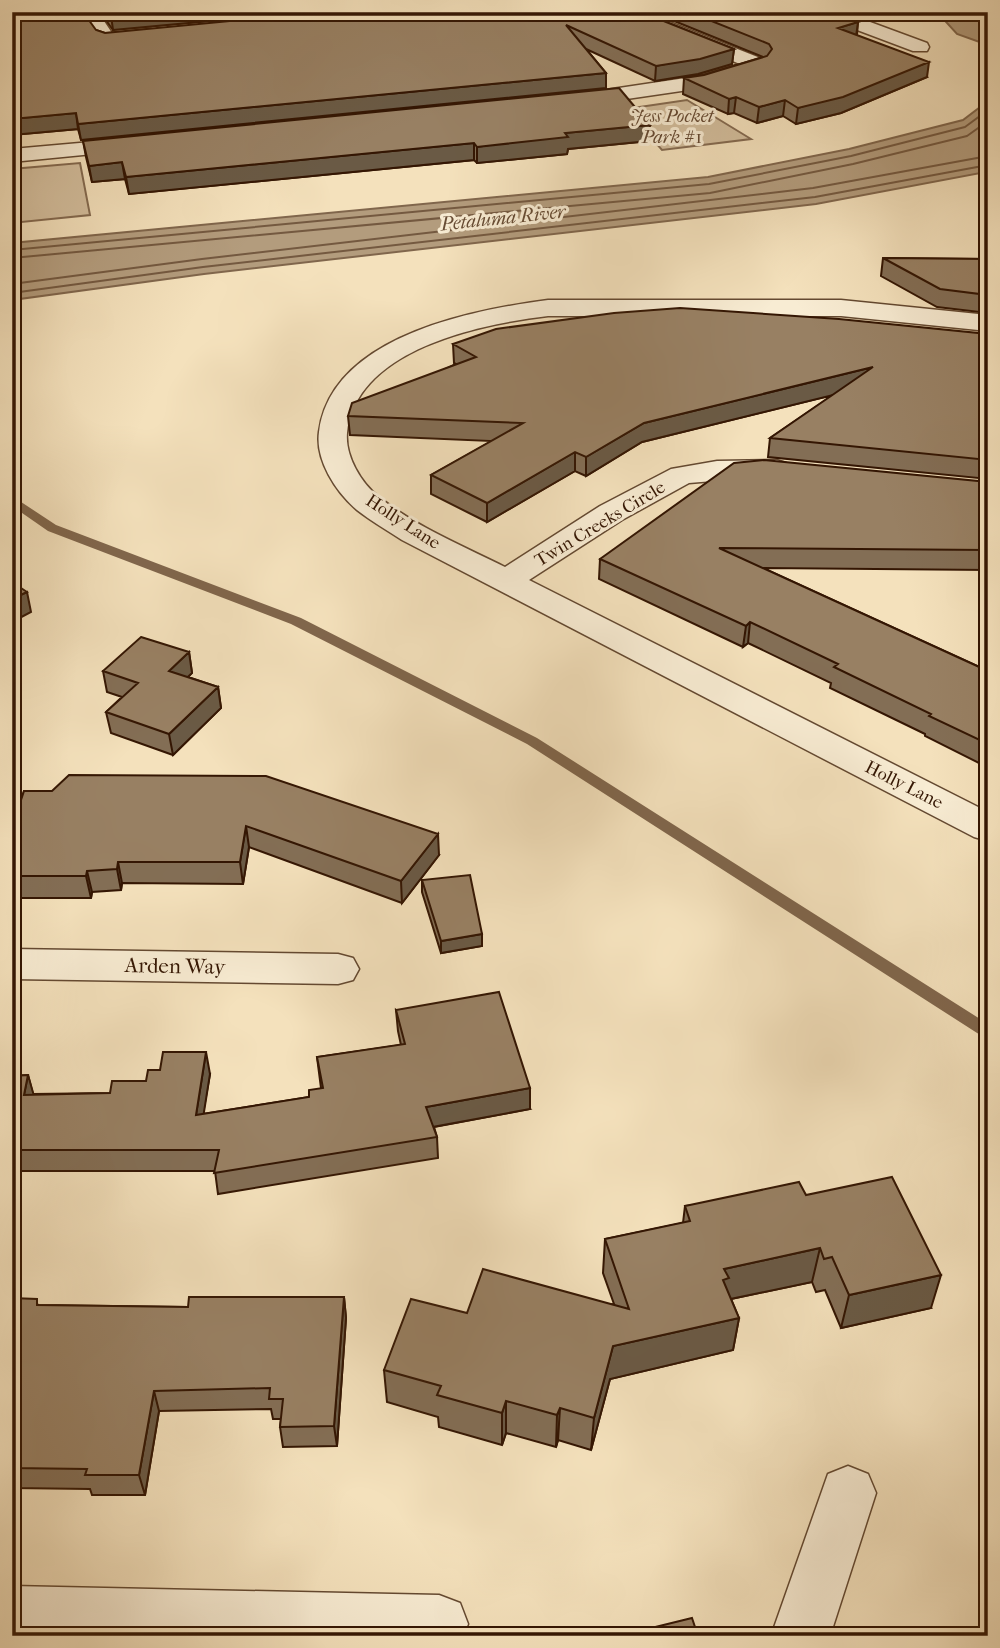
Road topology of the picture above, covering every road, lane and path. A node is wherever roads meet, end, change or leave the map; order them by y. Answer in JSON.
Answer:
{"nodes":[{"id":1,"x":86,"y":12,"type":"edge"},
{"id":2,"x":626,"y":12,"type":"edge"},
{"id":3,"x":826,"y":12,"type":"edge"},
{"id":4,"x":163,"y":34,"type":"edge"},
{"id":5,"x":920,"y":47,"type":"dead end"},
{"id":6,"x":552,"y":103,"type":"edge"},
{"id":7,"x":162,"y":142,"type":"edge"},
{"id":8,"x":12,"y":156,"type":"edge"},
{"id":9,"x":988,"y":323,"type":"edge"},
{"id":10,"x":801,"y":472,"type":"edge"},
{"id":11,"x":507,"y":580,"type":"junction"},
{"id":12,"x":988,"y":828,"type":"edge"},
{"id":13,"x":12,"y":964,"type":"edge"},
{"id":14,"x":338,"y":969,"type":"dead end"},
{"id":15,"x":848,"y":1493,"type":"dead end"},
{"id":16,"x":12,"y":1615,"type":"edge"},
{"id":17,"x":439,"y":1623,"type":"dead end"},
{"id":18,"x":800,"y":1636,"type":"edge"}],
"edges":[{"from":1,"to":4,"type":"street"},
{"from":2,"to":6,"type":"street"},
{"from":3,"to":5,"type":"street"},
{"from":7,"to":8,"type":"street"},
{"from":9,"to":11,"type":"street","name":"Holly Lane"},
{"from":10,"to":11,"type":"street","name":"Twin Creeks Circle"},
{"from":11,"to":12,"type":"street","name":"Holly Lane"},
{"from":13,"to":14,"type":"street","name":"Arden Way"},
{"from":15,"to":18,"type":"street"},
{"from":16,"to":17,"type":"street"}]}
